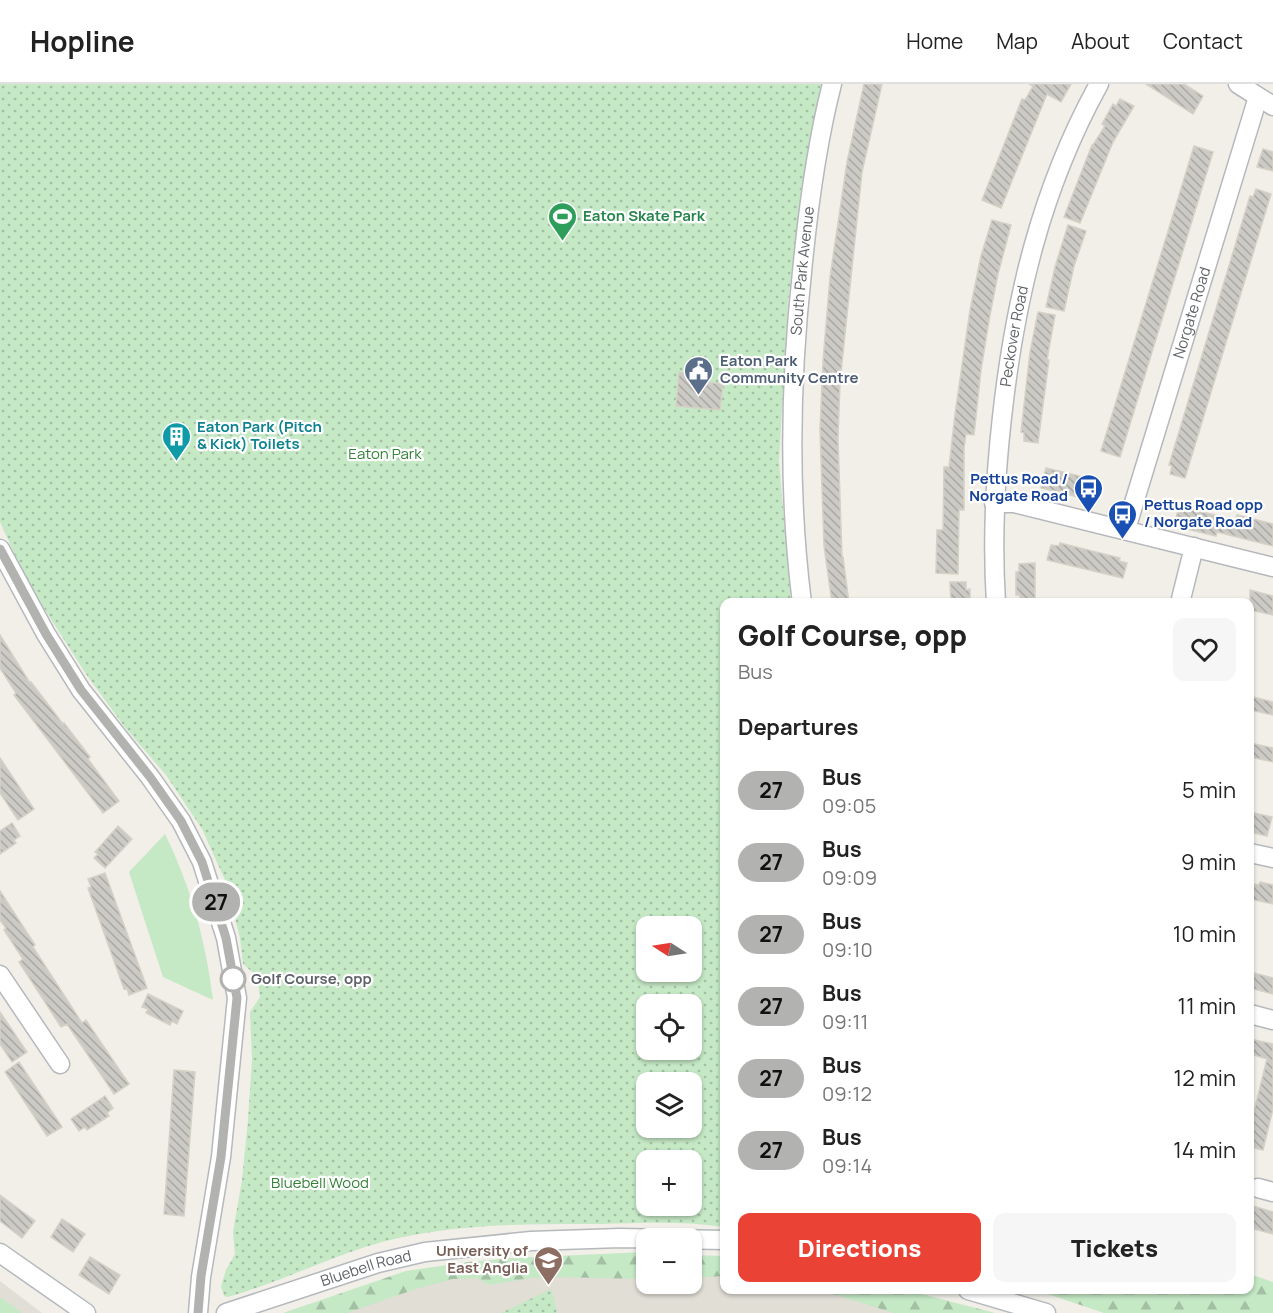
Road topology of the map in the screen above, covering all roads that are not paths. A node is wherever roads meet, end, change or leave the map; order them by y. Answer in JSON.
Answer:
{"nodes":[{"id":1,"x":832,"y":84,"type":"edge"},
{"id":2,"x":1099,"y":84,"type":"edge"},
{"id":3,"x":1238,"y":84,"type":"edge"},
{"id":4,"x":1266,"y":101,"type":"edge"},
{"id":5,"x":994,"y":503,"type":"junction"},
{"id":6,"x":1126,"y":529,"type":"junction"},
{"id":7,"x":1194,"y":547,"type":"junction"},
{"id":8,"x":2,"y":556,"type":"edge"},
{"id":9,"x":1273,"y":567,"type":"edge"},
{"id":10,"x":802,"y":598,"type":"edge"},
{"id":11,"x":996,"y":598,"type":"edge"},
{"id":12,"x":1181,"y":598,"type":"edge"},
{"id":13,"x":1254,"y":853,"type":"edge"},
{"id":14,"x":1273,"y":858,"type":"edge"},
{"id":15,"x":0,"y":975,"type":"edge"},
{"id":16,"x":1254,"y":1015,"type":"edge"},
{"id":17,"x":1273,"y":1020,"type":"edge"},
{"id":18,"x":60,"y":1064,"type":"dead end"},
{"id":19,"x":720,"y":1240,"type":"edge"},
{"id":20,"x":0,"y":1253,"type":"edge"},
{"id":21,"x":982,"y":1294,"type":"edge"},
{"id":22,"x":86,"y":1313,"type":"edge"},
{"id":23,"x":198,"y":1313,"type":"edge"},
{"id":24,"x":226,"y":1313,"type":"edge"},
{"id":25,"x":1046,"y":1313,"type":"edge"}],
"edges":[{"from":1,"to":10,"type":"street","name":"South Park Avenue"},
{"from":2,"to":5,"type":"street","name":"Peckover Road"},
{"from":3,"to":4,"type":"street"},
{"from":4,"to":6,"type":"street","name":"Norgate Road"},
{"from":5,"to":6,"type":"street"},
{"from":5,"to":11,"type":"street","name":"Peckover Road"},
{"from":6,"to":7,"type":"street"},
{"from":7,"to":9,"type":"street"},
{"from":7,"to":12,"type":"street"},
{"from":8,"to":23,"type":"street"},
{"from":13,"to":14,"type":"street"},
{"from":15,"to":18,"type":"street"},
{"from":16,"to":17,"type":"street"},
{"from":19,"to":24,"type":"street","name":"Bluebell Road"},
{"from":20,"to":22,"type":"street"},
{"from":21,"to":25,"type":"street"}]}
